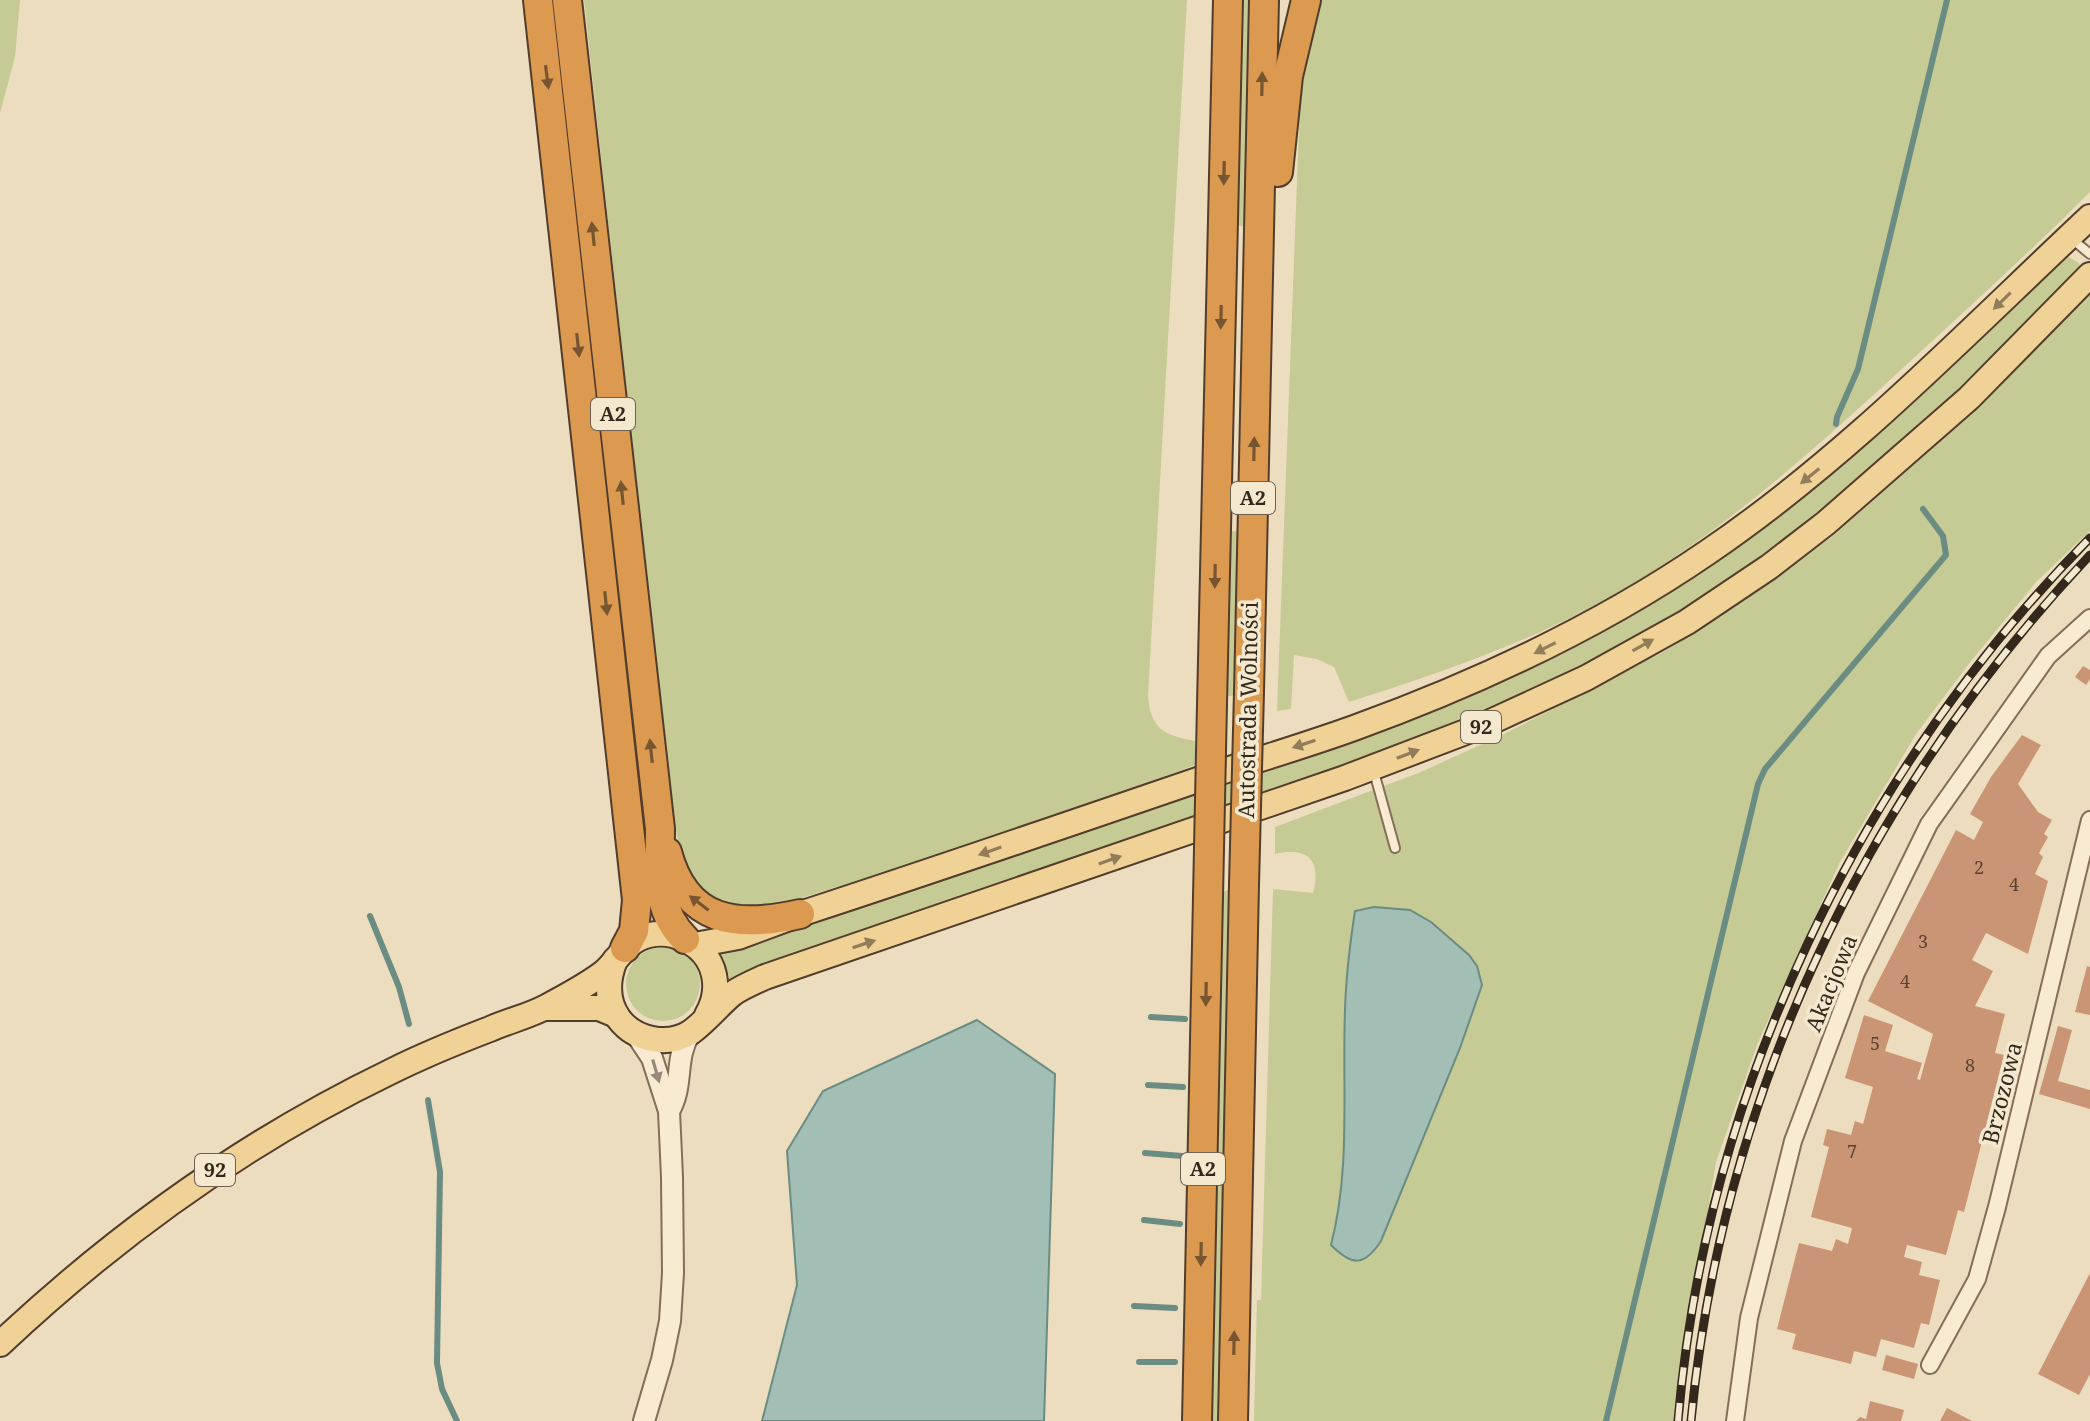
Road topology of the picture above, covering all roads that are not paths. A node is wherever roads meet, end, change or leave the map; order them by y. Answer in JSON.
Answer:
{"nodes":[{"id":1,"x":538,"y":0,"type":"edge"},
{"id":2,"x":567,"y":0,"type":"edge"},
{"id":3,"x":1225,"y":0,"type":"edge"},
{"id":4,"x":1264,"y":0,"type":"edge"},
{"id":5,"x":1306,"y":0,"type":"edge"},
{"id":6,"x":2090,"y":217,"type":"edge"},
{"id":7,"x":2069,"y":236,"type":"junction"},
{"id":8,"x":2090,"y":254,"type":"edge"},
{"id":9,"x":2090,"y":275,"type":"edge"},
{"id":10,"x":1258,"y":330,"type":"junction"},
{"id":11,"x":2090,"y":618,"type":"edge"},
{"id":12,"x":1373,"y":767,"type":"junction"},
{"id":13,"x":2090,"y":820,"type":"edge"},
{"id":14,"x":660,"y":829,"type":"junction"},
{"id":15,"x":1395,"y":848,"type":"dead end"},
{"id":16,"x":800,"y":914,"type":"junction"},
{"id":17,"x":690,"y":942,"type":"junction"},
{"id":18,"x":620,"y":954,"type":"junction"},
{"id":19,"x":544,"y":1008,"type":"junction"},
{"id":20,"x":616,"y":1015,"type":"junction"},
{"id":21,"x":697,"y":1027,"type":"junction"},
{"id":22,"x":636,"y":1034,"type":"junction"},
{"id":23,"x":669,"y":1111,"type":"junction"},
{"id":24,"x":0,"y":1344,"type":"edge"},
{"id":25,"x":1930,"y":1365,"type":"dead end"},
{"id":26,"x":644,"y":1421,"type":"edge"},
{"id":27,"x":1197,"y":1421,"type":"edge"},
{"id":28,"x":1233,"y":1421,"type":"edge"},
{"id":29,"x":1735,"y":1421,"type":"edge"}],
"edges":[{"from":1,"to":18,"type":"highway","number":"A2","one_way":true},
{"from":14,"to":2,"type":"highway","number":"A2","one_way":true},
{"from":3,"to":27,"type":"highway","name":"Autostrada Wolności","number":"A2","one_way":true,"bridge":true},
{"from":10,"to":4,"type":"highway","name":"Autostrada Wolności","number":"A2","one_way":true},
{"from":5,"to":10,"type":"highway","number":"A2"},
{"from":6,"to":7,"type":"main road","number":"92"},
{"from":7,"to":8,"type":"lane"},
{"from":7,"to":16,"type":"main road","number":"92","one_way":true},
{"from":12,"to":9,"type":"main road","number":"92","one_way":true},
{"from":28,"to":10,"type":"highway","name":"Autostrada Wolności","number":"A2","one_way":true,"bridge":true},
{"from":11,"to":29,"type":"street","name":"Akacjowa"},
{"from":12,"to":15,"type":"lane"},
{"from":21,"to":12,"type":"main road","number":"92","one_way":true},
{"from":13,"to":25,"type":"street","name":"Brzozowa"},
{"from":16,"to":14,"type":"highway","number":"A2","one_way":true},
{"from":14,"to":17,"type":"highway","number":"A2"},
{"from":16,"to":17,"type":"main road","number":"92"},
{"from":17,"to":18,"type":"main road","number":"92"},
{"from":17,"to":21,"type":"main road"},
{"from":18,"to":19,"type":"main road","number":"92"},
{"from":18,"to":20,"type":"main road"},
{"from":19,"to":20,"type":"main road","number":"92"},
{"from":19,"to":24,"type":"main road","number":"92"},
{"from":20,"to":22,"type":"main road"},
{"from":21,"to":22,"type":"main road"},
{"from":21,"to":23,"type":"street"},
{"from":22,"to":23,"type":"street","one_way":true},
{"from":23,"to":26,"type":"street"}]}
